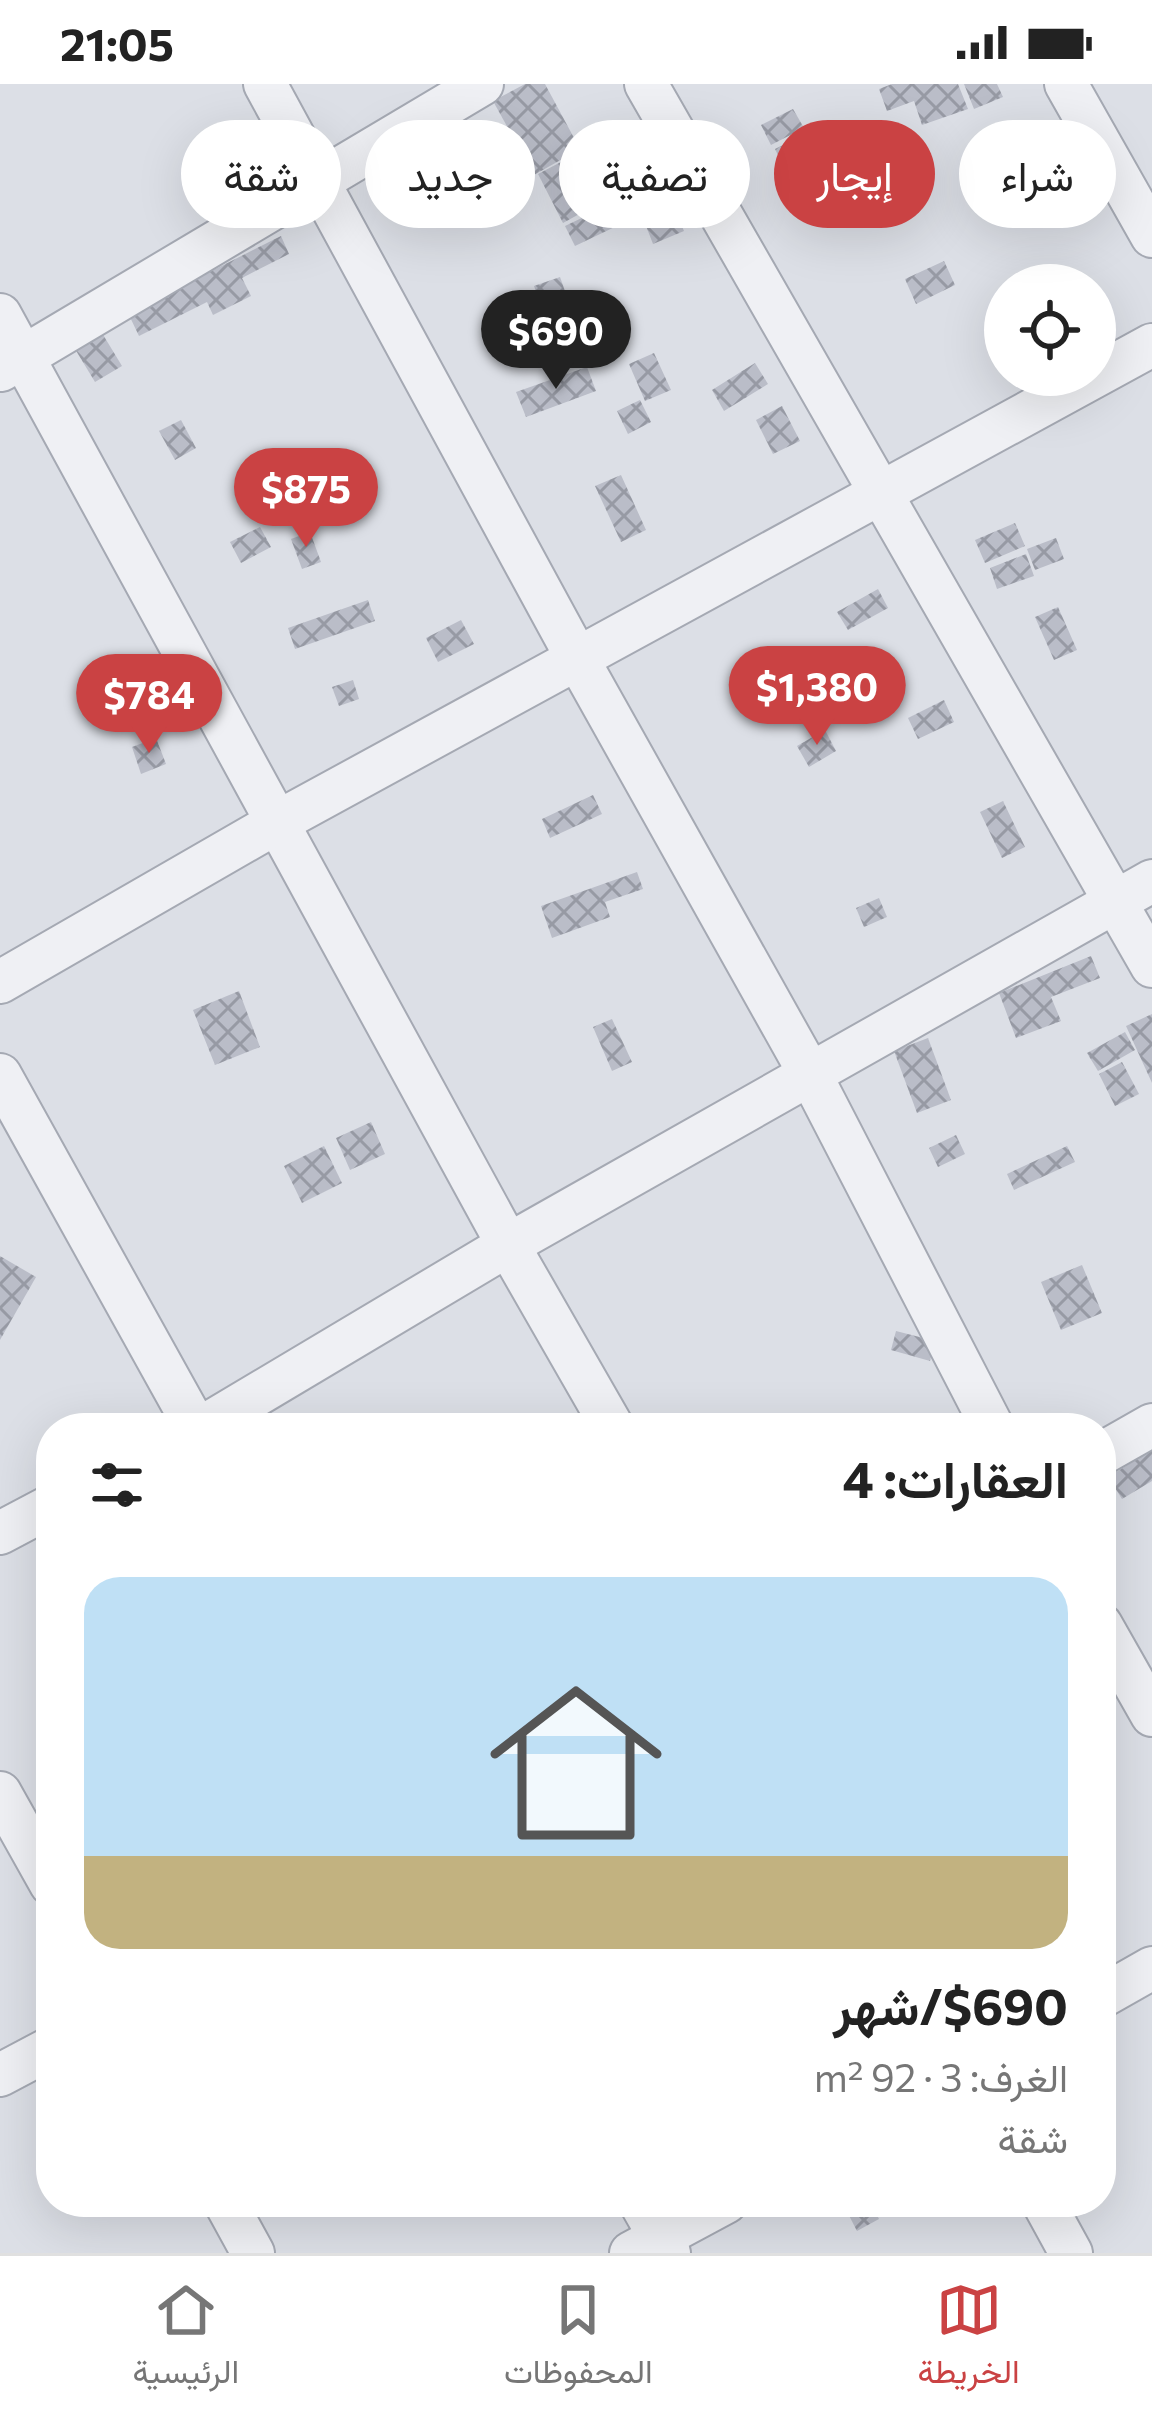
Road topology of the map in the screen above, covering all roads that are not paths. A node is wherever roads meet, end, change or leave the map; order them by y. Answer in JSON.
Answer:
{"nodes":[{"id":1,"x":265,"y":84,"type":"edge"},
{"id":2,"x":482,"y":84,"type":"edge"},
{"id":3,"x":646,"y":84,"type":"edge"},
{"id":4,"x":1066,"y":84,"type":"edge"},
{"id":5,"x":284,"y":120,"type":"edge"},
{"id":6,"x":341,"y":168,"type":"edge"},
{"id":7,"x":341,"y":224,"type":"edge"},
{"id":8,"x":241,"y":228,"type":"edge"},
{"id":9,"x":1152,"y":236,"type":"edge"},
{"id":10,"x":0,"y":316,"type":"edge"},
{"id":11,"x":1152,"y":345,"type":"edge"},
{"id":12,"x":12,"y":364,"type":"edge"},
{"id":13,"x":881,"y":496,"type":"junction"},
{"id":14,"x":577,"y":658,"type":"junction"},
{"id":15,"x":276,"y":823,"type":"junction"},
{"id":16,"x":1134,"y":891,"type":"edge"},
{"id":17,"x":1152,"y":967,"type":"edge"},
{"id":18,"x":0,"y":982,"type":"edge"},
{"id":19,"x":810,"y":1074,"type":"junction"},
{"id":20,"x":0,"y":1075,"type":"edge"},
{"id":21,"x":508,"y":1245,"type":"junction"},
{"id":22,"x":191,"y":1413,"type":"edge"},
{"id":23,"x":224,"y":1413,"type":"edge"},
{"id":24,"x":604,"y":1413,"type":"edge"},
{"id":25,"x":985,"y":1413,"type":"edge"},
{"id":26,"x":1152,"y":1425,"type":"edge"},
{"id":27,"x":1116,"y":1445,"type":"edge"},
{"id":28,"x":36,"y":1514,"type":"edge"},
{"id":29,"x":0,"y":1533,"type":"edge"},
{"id":30,"x":1116,"y":1651,"type":"edge"},
{"id":31,"x":1152,"y":1715,"type":"edge"},
{"id":32,"x":0,"y":1793,"type":"edge"},
{"id":33,"x":36,"y":1857,"type":"edge"},
{"id":34,"x":1152,"y":1968,"type":"edge"},
{"id":35,"x":1116,"y":1988,"type":"edge"},
{"id":36,"x":36,"y":2056,"type":"edge"},
{"id":37,"x":0,"y":2075,"type":"edge"},
{"id":38,"x":233,"y":2217,"type":"edge"},
{"id":39,"x":692,"y":2217,"type":"edge"},
{"id":40,"x":1051,"y":2217,"type":"edge"},
{"id":41,"x":650,"y":2236,"type":"edge"},
{"id":42,"x":253,"y":2253,"type":"edge"},
{"id":43,"x":1071,"y":2253,"type":"edge"}],
"edges":[{"from":1,"to":5,"type":"street"},
{"from":2,"to":6,"type":"street"},
{"from":3,"to":13,"type":"street"},
{"from":4,"to":9,"type":"street"},
{"from":7,"to":14,"type":"street"},
{"from":8,"to":12,"type":"street"},
{"from":10,"to":12,"type":"street"},
{"from":11,"to":13,"type":"street"},
{"from":12,"to":15,"type":"street"},
{"from":13,"to":14,"type":"street"},
{"from":13,"to":16,"type":"street"},
{"from":14,"to":15,"type":"street"},
{"from":14,"to":19,"type":"street"},
{"from":15,"to":18,"type":"street"},
{"from":15,"to":21,"type":"street"},
{"from":16,"to":17,"type":"street"},
{"from":16,"to":19,"type":"street"},
{"from":19,"to":21,"type":"street"},
{"from":19,"to":25,"type":"street"},
{"from":20,"to":22,"type":"street"},
{"from":21,"to":23,"type":"street"},
{"from":21,"to":24,"type":"street"},
{"from":26,"to":27,"type":"street"},
{"from":28,"to":29,"type":"street"},
{"from":30,"to":31,"type":"street"},
{"from":32,"to":33,"type":"street"},
{"from":34,"to":35,"type":"street"},
{"from":36,"to":37,"type":"street"},
{"from":38,"to":42,"type":"street"},
{"from":39,"to":41,"type":"street"},
{"from":40,"to":43,"type":"street"}]}
